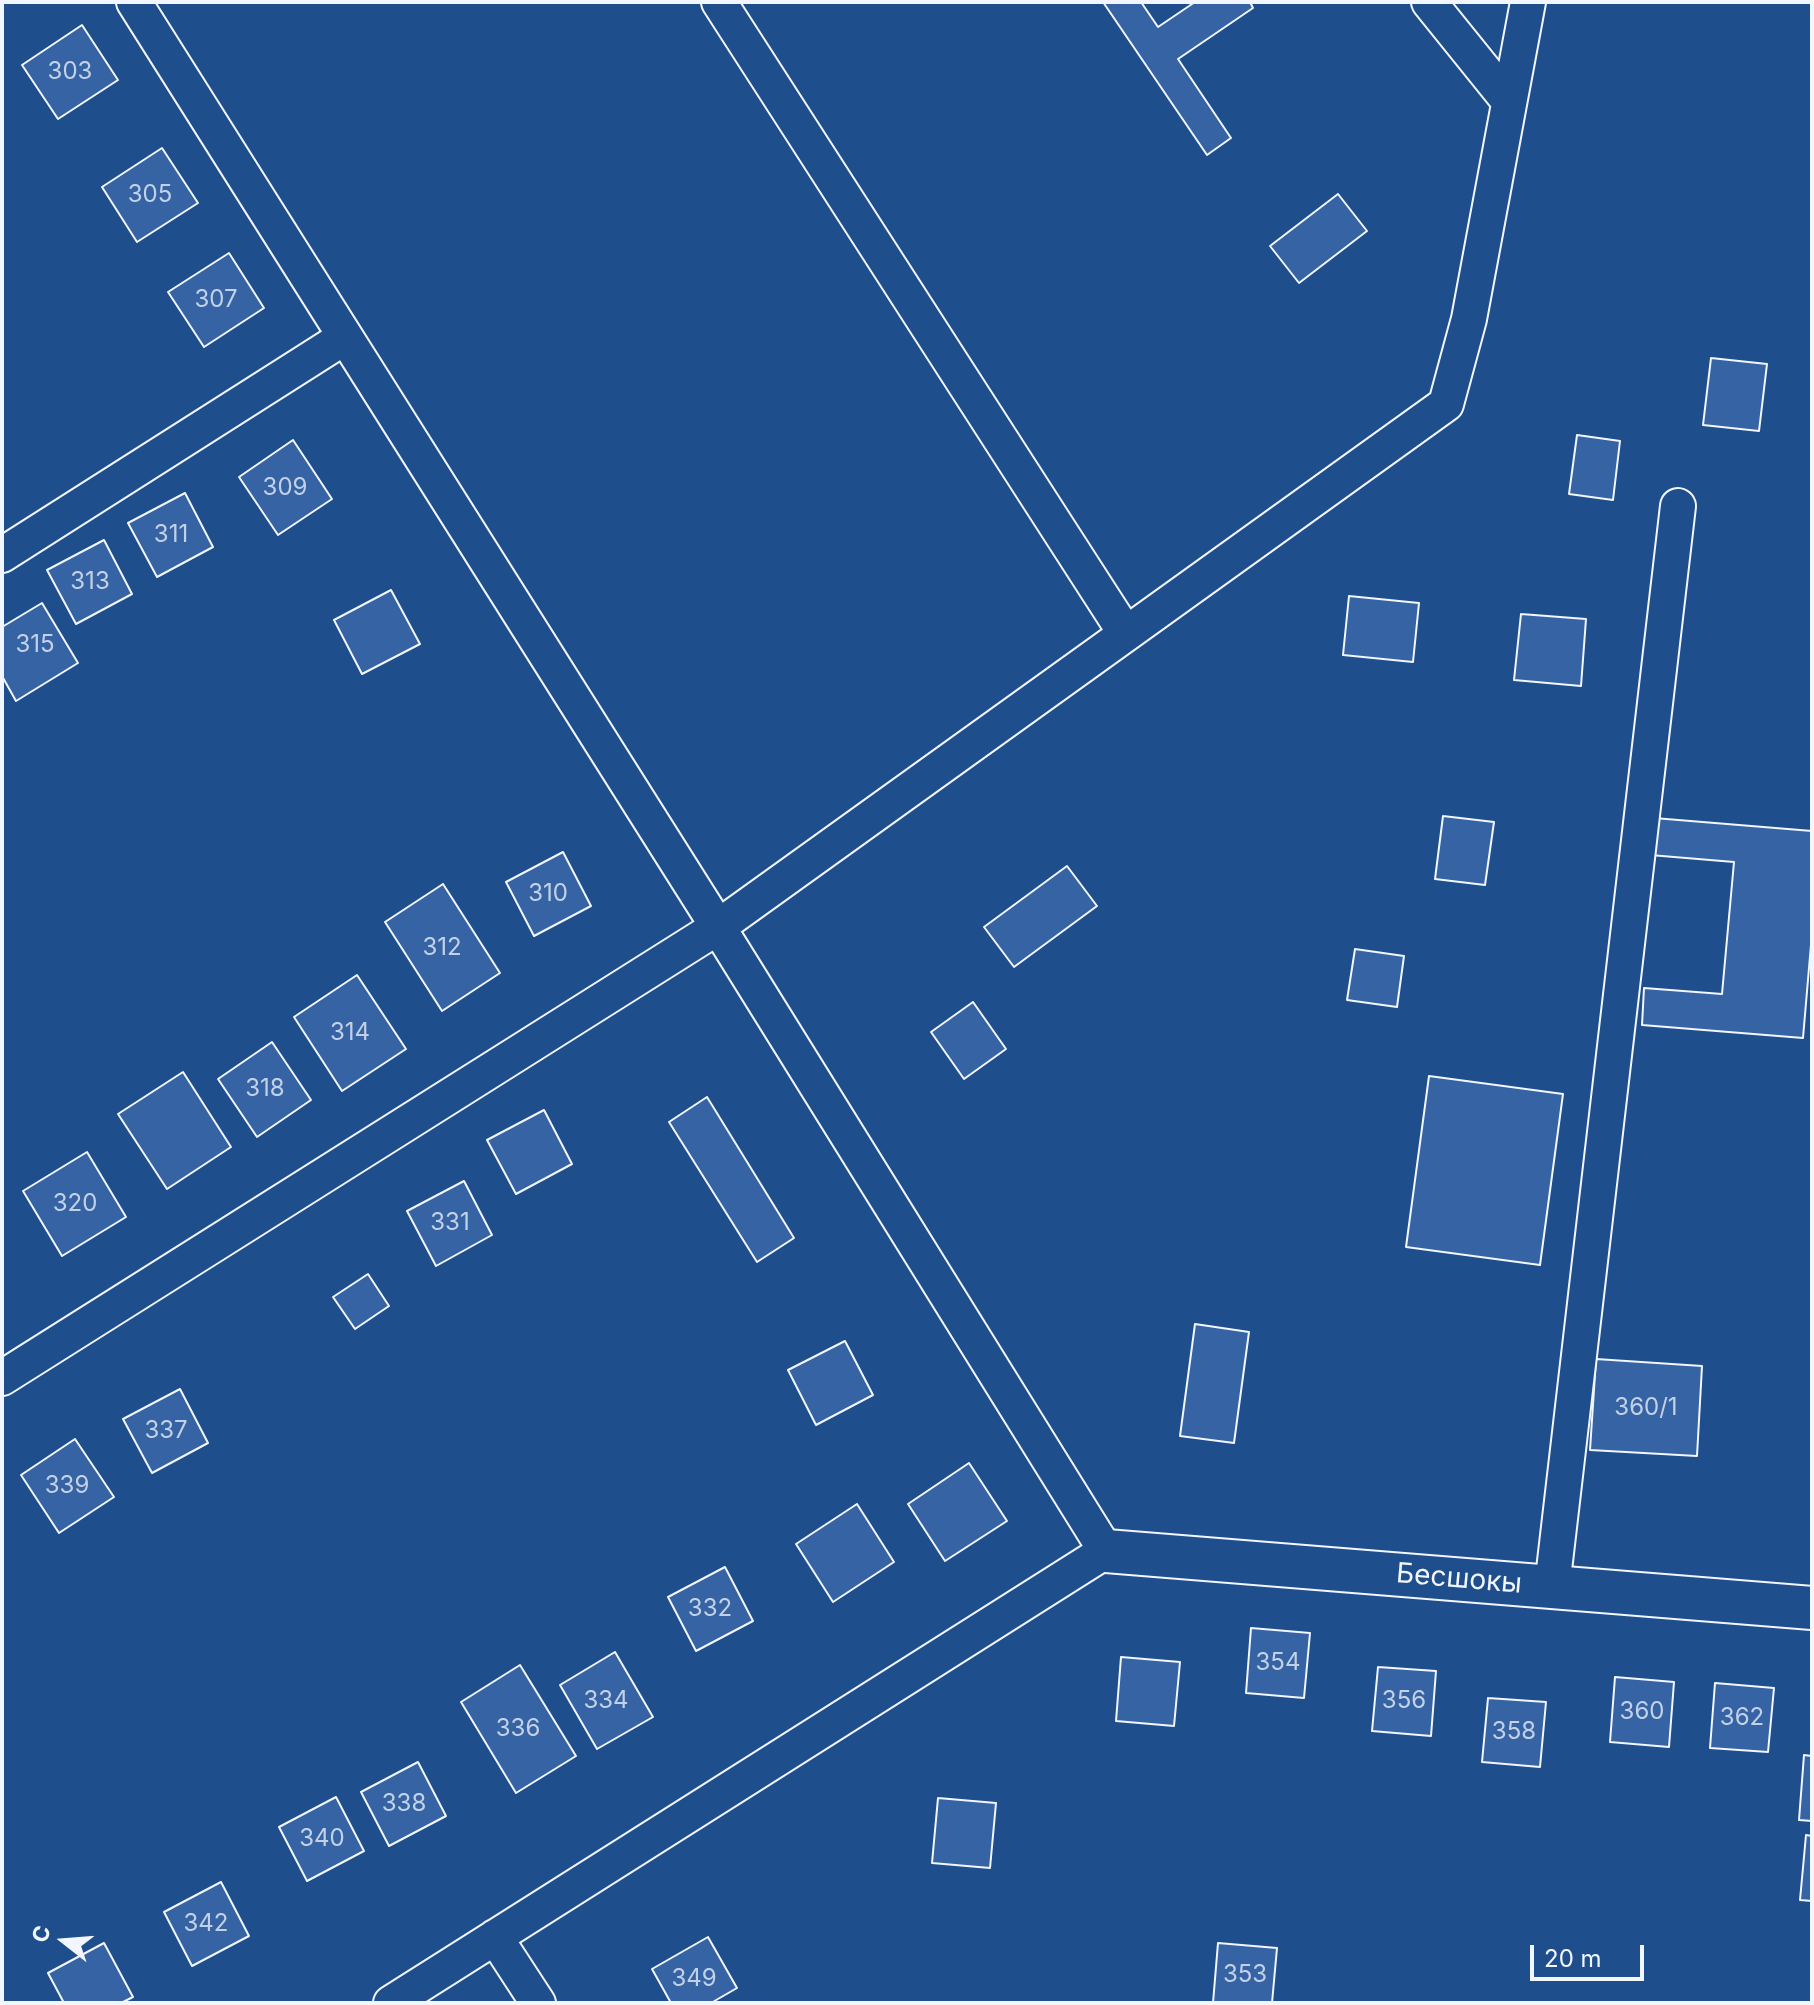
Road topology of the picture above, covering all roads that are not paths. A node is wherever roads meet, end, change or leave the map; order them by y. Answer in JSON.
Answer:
{"nodes":[{"id":1,"x":134,"y":2,"type":"edge"},
{"id":2,"x":719,"y":2,"type":"edge"},
{"id":3,"x":1429,"y":2,"type":"edge"},
{"id":4,"x":1528,"y":2,"type":"edge"},
{"id":5,"x":1508,"y":100,"type":"junction"},
{"id":6,"x":345,"y":337,"type":"junction"},
{"id":7,"x":1678,"y":506,"type":"dead end"},
{"id":8,"x":2,"y":555,"type":"edge"},
{"id":9,"x":1126,"y":634,"type":"junction"},
{"id":10,"x":718,"y":927,"type":"junction"},
{"id":11,"x":2,"y":1378,"type":"edge"},
{"id":12,"x":1106,"y":1551,"type":"junction"},
{"id":13,"x":1552,"y":1587,"type":"junction"},
{"id":14,"x":1812,"y":1608,"type":"edge"},
{"id":15,"x":495,"y":1937,"type":"junction"},
{"id":16,"x":391,"y":2003,"type":"edge"},
{"id":17,"x":538,"y":2003,"type":"edge"}],
"edges":[{"from":1,"to":6,"type":"street"},
{"from":2,"to":9,"type":"street"},
{"from":3,"to":5,"type":"street"},
{"from":4,"to":5,"type":"street"},
{"from":5,"to":9,"type":"street"},
{"from":6,"to":8,"type":"street"},
{"from":6,"to":10,"type":"street"},
{"from":7,"to":13,"type":"street"},
{"from":9,"to":10,"type":"street"},
{"from":10,"to":11,"type":"street"},
{"from":10,"to":12,"type":"street"},
{"from":12,"to":13,"type":"street","name":"Бесшокы"},
{"from":12,"to":15,"type":"street"},
{"from":13,"to":14,"type":"street","name":"Бесшокы"},
{"from":15,"to":16,"type":"street"},
{"from":15,"to":17,"type":"street"}]}
